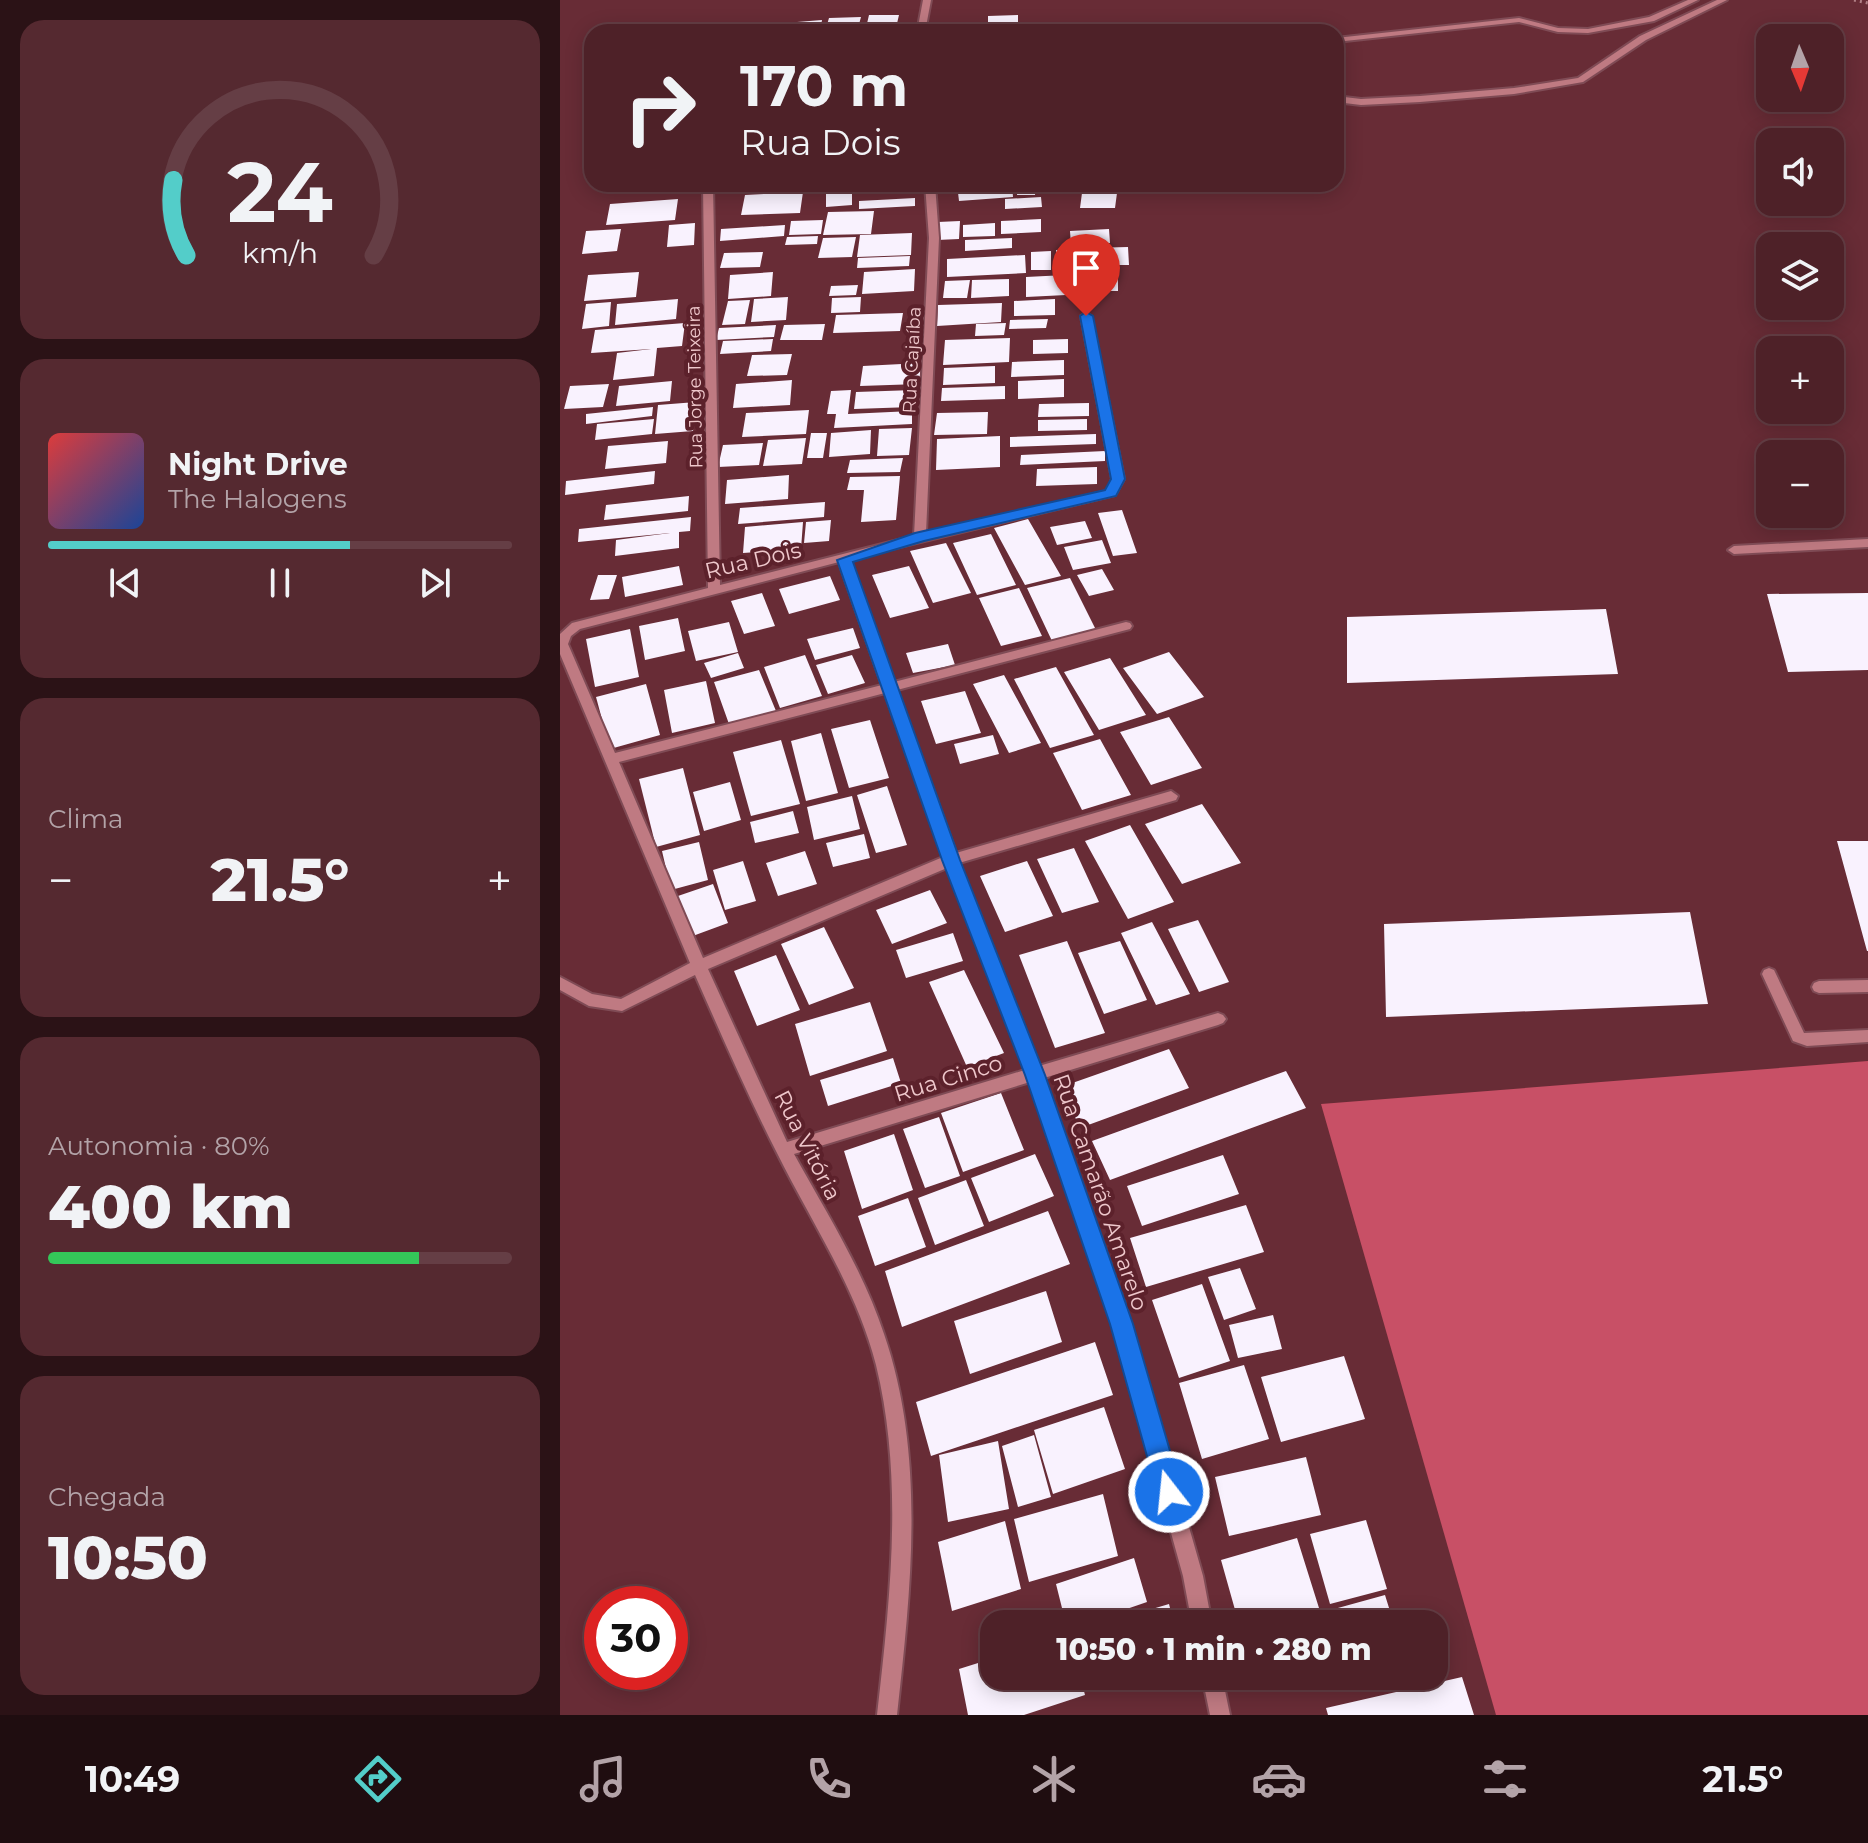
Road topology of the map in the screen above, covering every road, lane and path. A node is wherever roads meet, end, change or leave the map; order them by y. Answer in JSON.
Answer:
{"nodes":[{"id":1,"x":927,"y":0,"type":"edge"},
{"id":2,"x":1694,"y":0,"type":"edge"},
{"id":3,"x":1723,"y":0,"type":"edge"},
{"id":4,"x":1854,"y":0,"type":"edge"},
{"id":5,"x":1868,"y":3,"type":"edge"},
{"id":6,"x":922,"y":24,"type":"edge"},
{"id":7,"x":1344,"y":39,"type":"edge"},
{"id":8,"x":1344,"y":100,"type":"edge"},
{"id":9,"x":708,"y":192,"type":"edge"},
{"id":10,"x":931,"y":192,"type":"edge"},
{"id":11,"x":1086,"y":316,"type":"dead end"},
{"id":12,"x":920,"y":537,"type":"junction"},
{"id":13,"x":1868,"y":543,"type":"edge"},
{"id":14,"x":1734,"y":550,"type":"dead end"},
{"id":15,"x":844,"y":560,"type":"junction"},
{"id":16,"x":714,"y":590,"type":"junction"},
{"id":17,"x":576,"y":626,"type":"joint"},
{"id":18,"x":1126,"y":626,"type":"dead end"},
{"id":19,"x":890,"y":687,"type":"junction"},
{"id":20,"x":611,"y":759,"type":"junction"},
{"id":21,"x":1171,"y":796,"type":"dead end"},
{"id":22,"x":951,"y":860,"type":"junction"},
{"id":23,"x":697,"y":967,"type":"junction"},
{"id":24,"x":1769,"y":974,"type":"dead end"},
{"id":25,"x":560,"y":983,"type":"edge"},
{"id":26,"x":1868,"y":986,"type":"edge"},
{"id":27,"x":1819,"y":987,"type":"dead end"},
{"id":28,"x":1218,"y":1019,"type":"dead end"},
{"id":29,"x":1868,"y":1036,"type":"edge"},
{"id":30,"x":1035,"y":1075,"type":"junction"},
{"id":31,"x":783,"y":1150,"type":"junction"},
{"id":32,"x":1199,"y":1610,"type":"edge"},
{"id":33,"x":1215,"y":1690,"type":"edge"},
{"id":34,"x":887,"y":1715,"type":"edge"},
{"id":35,"x":1220,"y":1715,"type":"edge"}],
"edges":[{"from":1,"to":6,"type":"street"},
{"from":2,"to":7,"type":"street"},
{"from":3,"to":8,"type":"street"},
{"from":4,"to":5,"type":"path"},
{"from":9,"to":16,"type":"street","name":"Rua Jorge Teixeira"},
{"from":10,"to":12,"type":"street","name":"Rua Cajaíba"},
{"from":11,"to":12,"type":"street","name":"Rua Dois"},
{"from":12,"to":15,"type":"street","name":"Rua Dois"},
{"from":13,"to":14,"type":"street"},
{"from":15,"to":16,"type":"street","name":"Rua Dois"},
{"from":15,"to":19,"type":"street","name":"Rua Camarão Amarelo"},
{"from":16,"to":17,"type":"street","name":"Rua Dois"},
{"from":17,"to":20,"type":"street","name":"Rua Vitória"},
{"from":18,"to":19,"type":"street"},
{"from":19,"to":20,"type":"street"},
{"from":19,"to":22,"type":"street","name":"Rua Camarão Amarelo"},
{"from":20,"to":23,"type":"street","name":"Rua Vitória"},
{"from":21,"to":22,"type":"street"},
{"from":22,"to":23,"type":"street"},
{"from":22,"to":30,"type":"street","name":"Rua Camarão Amarelo"},
{"from":23,"to":25,"type":"street"},
{"from":23,"to":31,"type":"street","name":"Rua Vitória"},
{"from":24,"to":29,"type":"street"},
{"from":26,"to":27,"type":"street"},
{"from":28,"to":30,"type":"street","name":"Rua Cinco"},
{"from":30,"to":31,"type":"street","name":"Rua Cinco"},
{"from":30,"to":32,"type":"street","name":"Rua Camarão Amarelo"},
{"from":31,"to":34,"type":"street","name":"Rua Vitória"},
{"from":33,"to":35,"type":"street"}]}
